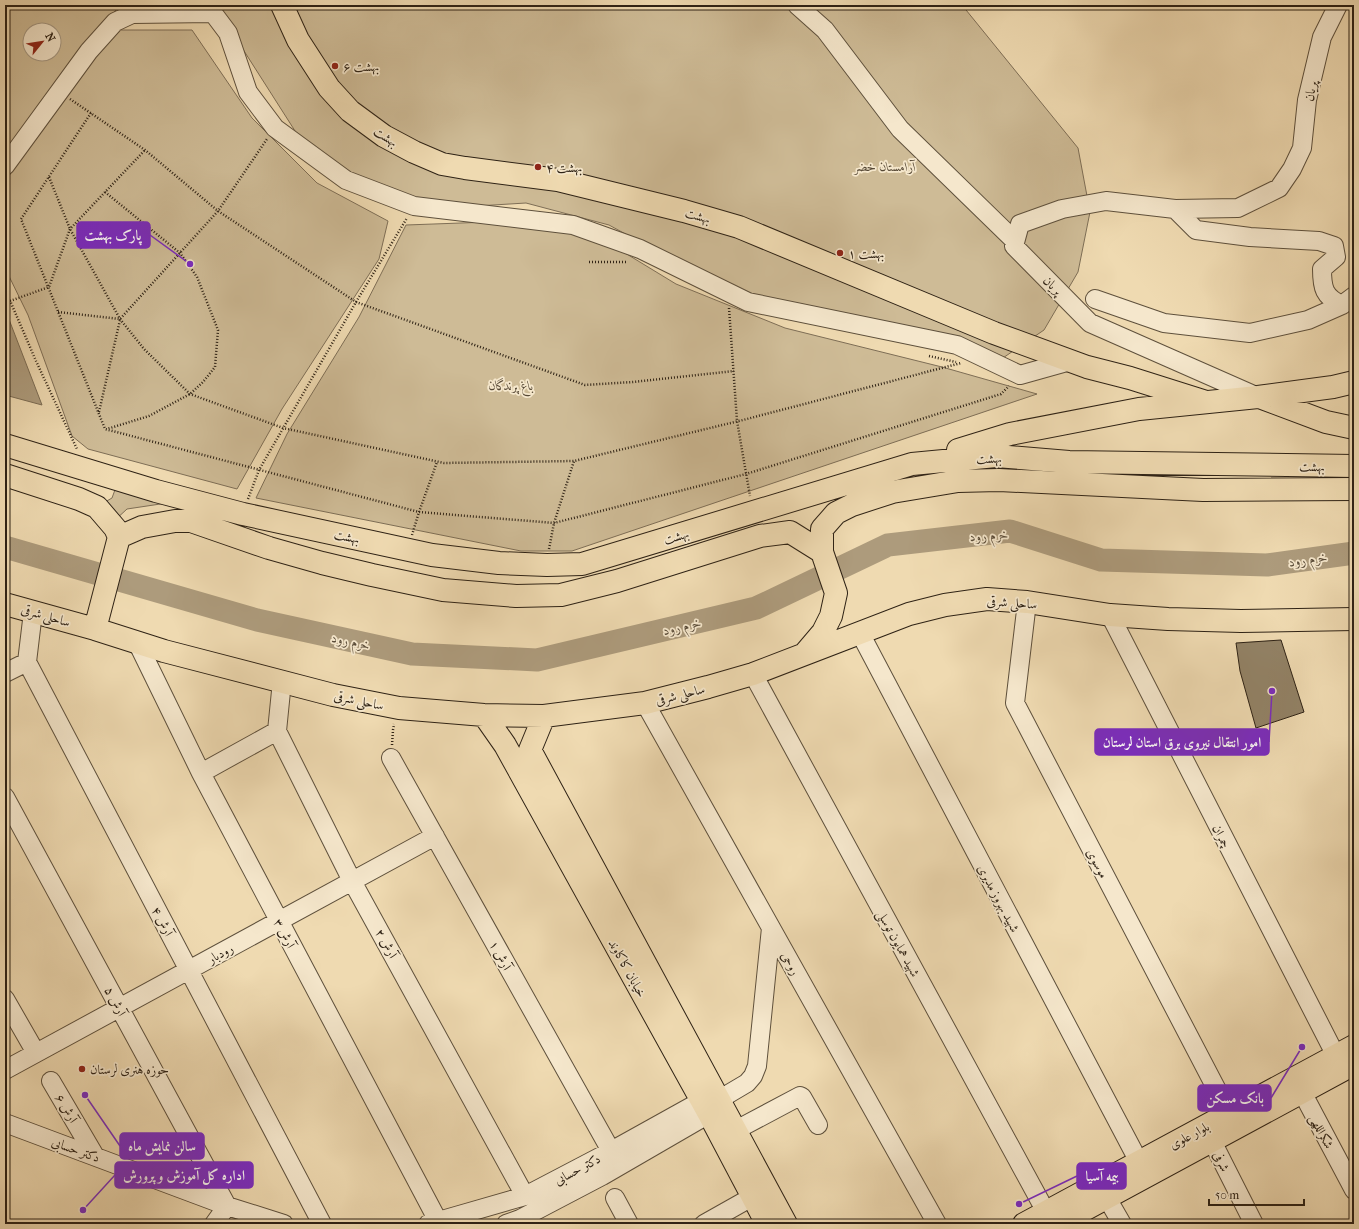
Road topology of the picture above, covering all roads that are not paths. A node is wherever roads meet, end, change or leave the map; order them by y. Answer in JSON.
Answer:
{"nodes":[{"id":1,"x":282,"y":5,"type":"edge"},
{"id":2,"x":797,"y":5,"type":"edge"},
{"id":3,"x":1338,"y":5,"type":"edge"},
{"id":4,"x":5,"y":166,"type":"edge"},
{"id":5,"x":1175,"y":209,"type":"junction"},
{"id":6,"x":1015,"y":241,"type":"junction"},
{"id":7,"x":1096,"y":299,"type":"dead end"},
{"id":8,"x":1348,"y":300,"type":"edge"},
{"id":9,"x":1070,"y":361,"type":"junction"},
{"id":10,"x":1354,"y":382,"type":"edge"},
{"id":11,"x":1333,"y":388,"type":"junction"},
{"id":12,"x":1258,"y":397,"type":"junction"},
{"id":13,"x":1206,"y":402,"type":"junction"},
{"id":14,"x":1326,"y":422,"type":"junction"},
{"id":15,"x":1354,"y":428,"type":"edge"},
{"id":16,"x":5,"y":445,"type":"edge"},
{"id":17,"x":912,"y":464,"type":"junction"},
{"id":18,"x":1354,"y":466,"type":"edge"},
{"id":19,"x":89,"y":470,"type":"junction"},
{"id":20,"x":5,"y":476,"type":"edge"},
{"id":21,"x":1354,"y":489,"type":"edge"},
{"id":22,"x":79,"y":499,"type":"junction"},
{"id":23,"x":243,"y":514,"type":"junction"},
{"id":24,"x":191,"y":521,"type":"junction"},
{"id":25,"x":119,"y":536,"type":"junction"},
{"id":26,"x":824,"y":559,"type":"junction"},
{"id":27,"x":582,"y":564,"type":"junction"},
{"id":28,"x":616,"y":581,"type":"junction"},
{"id":29,"x":1027,"y":602,"type":"junction"},
{"id":30,"x":5,"y":604,"type":"edge"},
{"id":31,"x":33,"y":612,"type":"junction"},
{"id":32,"x":1110,"y":615,"type":"junction"},
{"id":33,"x":1354,"y":619,"type":"edge"},
{"id":34,"x":96,"y":629,"type":"junction"},
{"id":35,"x":860,"y":633,"type":"junction"},
{"id":36,"x":137,"y":642,"type":"junction"},
{"id":37,"x":804,"y":654,"type":"junction"},
{"id":38,"x":27,"y":662,"type":"junction"},
{"id":39,"x":5,"y":673,"type":"edge"},
{"id":40,"x":753,"y":674,"type":"junction"},
{"id":41,"x":282,"y":681,"type":"junction"},
{"id":42,"x":645,"y":703,"type":"junction"},
{"id":43,"x":484,"y":715,"type":"junction"},
{"id":44,"x":544,"y":716,"type":"junction"},
{"id":45,"x":277,"y":731,"type":"junction"},
{"id":46,"x":520,"y":754,"type":"junction"},
{"id":47,"x":391,"y":758,"type":"road end"},
{"id":48,"x":201,"y":773,"type":"junction"},
{"id":49,"x":5,"y":797,"type":"edge"},
{"id":50,"x":435,"y":836,"type":"junction"},
{"id":51,"x":352,"y":881,"type":"junction"},
{"id":52,"x":279,"y":921,"type":"junction"},
{"id":53,"x":771,"y":928,"type":"junction"},
{"id":54,"x":189,"y":970,"type":"junction"},
{"id":55,"x":5,"y":999,"type":"edge"},
{"id":56,"x":119,"y":1008,"type":"junction"},
{"id":57,"x":36,"y":1053,"type":"junction"},
{"id":58,"x":1348,"y":1055,"type":"edge"},
{"id":59,"x":5,"y":1070,"type":"edge"},
{"id":60,"x":51,"y":1082,"type":"dead end"},
{"id":61,"x":1302,"y":1092,"type":"junction"},
{"id":62,"x":710,"y":1104,"type":"junction"},
{"id":63,"x":1229,"y":1113,"type":"junction"},
{"id":64,"x":5,"y":1123,"type":"edge"},
{"id":65,"x":818,"y":1125,"type":"dead end"},
{"id":66,"x":736,"y":1130,"type":"junction"},
{"id":67,"x":1212,"y":1141,"type":"junction"},
{"id":68,"x":611,"y":1151,"type":"junction"},
{"id":69,"x":95,"y":1156,"type":"junction"},
{"id":70,"x":1139,"y":1162,"type":"junction"},
{"id":71,"x":1354,"y":1190,"type":"edge"},
{"id":72,"x":525,"y":1196,"type":"junction"},
{"id":73,"x":752,"y":1197,"type":"junction"},
{"id":74,"x":615,"y":1198,"type":"dead end"},
{"id":75,"x":1107,"y":1198,"type":"junction"},
{"id":76,"x":227,"y":1206,"type":"junction"},
{"id":77,"x":1052,"y":1218,"type":"edge"},
{"id":78,"x":257,"y":1219,"type":"edge"},
{"id":79,"x":433,"y":1223,"type":"edge"},
{"id":80,"x":214,"y":1224,"type":"edge"},
{"id":81,"x":284,"y":1224,"type":"edge"},
{"id":82,"x":322,"y":1224,"type":"edge"},
{"id":83,"x":506,"y":1224,"type":"edge"},
{"id":84,"x":628,"y":1224,"type":"edge"},
{"id":85,"x":704,"y":1224,"type":"edge"},
{"id":86,"x":767,"y":1224,"type":"edge"},
{"id":87,"x":786,"y":1224,"type":"edge"},
{"id":88,"x":937,"y":1224,"type":"edge"},
{"id":89,"x":1024,"y":1224,"type":"edge"},
{"id":90,"x":1122,"y":1224,"type":"edge"},
{"id":91,"x":1254,"y":1224,"type":"edge"}],
"edges":[{"from":1,"to":9,"type":"main road","name":"بهشت"},
{"from":2,"to":6,"type":"street"},
{"from":3,"to":5,"type":"street","name":"پریان"},
{"from":4,"to":9,"type":"street"},
{"from":5,"to":6,"type":"street","name":"پریان"},
{"from":5,"to":8,"type":"street"},
{"from":6,"to":12,"type":"street","name":"پریان"},
{"from":7,"to":8,"type":"street"},
{"from":9,"to":13,"type":"main road","name":"بهشت"},
{"from":10,"to":11,"type":"main road"},
{"from":11,"to":12,"type":"main road"},
{"from":11,"to":14,"type":"main road"},
{"from":12,"to":13,"type":"main road"},
{"from":12,"to":14,"type":"main road"},
{"from":13,"to":17,"type":"main road"},
{"from":14,"to":15,"type":"main road"},
{"from":16,"to":19,"type":"main road","name":"بهشت"},
{"from":17,"to":18,"type":"main road","name":"بهشت"},
{"from":17,"to":27,"type":"main road","name":"بهشت"},
{"from":19,"to":22,"type":"main road"},
{"from":19,"to":23,"type":"main road","name":"بهشت"},
{"from":20,"to":22,"type":"main road"},
{"from":21,"to":26,"type":"main road","name":"بهشت"},
{"from":22,"to":25,"type":"main road"},
{"from":23,"to":24,"type":"main road"},
{"from":23,"to":27,"type":"main road","name":"بهشت"},
{"from":24,"to":25,"type":"main road","name":"بهشت"},
{"from":24,"to":28,"type":"main road","name":"بهشت"},
{"from":25,"to":34,"type":"main road"},
{"from":26,"to":28,"type":"main road","name":"بهشت"},
{"from":26,"to":37,"type":"main road"},
{"from":27,"to":28,"type":"main road"},
{"from":29,"to":32,"type":"main road","name":"ساحلی شرقی"},
{"from":29,"to":35,"type":"main road","name":"ساحلی شرقی"},
{"from":29,"to":63,"type":"street","name":"موسوی"},
{"from":30,"to":31,"type":"main road","name":"ساحلی شرقی"},
{"from":31,"to":34,"type":"main road","name":"ساحلی شرقی"},
{"from":31,"to":38,"type":"street"},
{"from":32,"to":33,"type":"main road","name":"ساحلی شرقی"},
{"from":32,"to":58,"type":"street","name":"چمران"},
{"from":34,"to":36,"type":"main road","name":"ساحلی شرقی"},
{"from":35,"to":37,"type":"main road","name":"ساحلی شرقی"},
{"from":35,"to":70,"type":"street","name":"شهید بهروز مدیری"},
{"from":36,"to":41,"type":"main road","name":"ساحلی شرقی"},
{"from":36,"to":48,"type":"street","name":"آرش ۳"},
{"from":37,"to":40,"type":"main road","name":"ساحلی شرقی"},
{"from":38,"to":39,"type":"street"},
{"from":38,"to":54,"type":"street","name":"آرش ۴"},
{"from":40,"to":42,"type":"main road","name":"ساحلی شرقی"},
{"from":40,"to":77,"type":"street","name":"شهید همایون توسلی"},
{"from":41,"to":43,"type":"main road","name":"ساحلی شرقی"},
{"from":41,"to":45,"type":"street"},
{"from":42,"to":44,"type":"main road","name":"ساحلی شرقی"},
{"from":42,"to":53,"type":"street","name":"روحی"},
{"from":43,"to":44,"type":"main road","name":"ساحلی شرقی"},
{"from":43,"to":46,"type":"main road","name":"خیابان کاکاوند"},
{"from":44,"to":46,"type":"main road"},
{"from":45,"to":48,"type":"street"},
{"from":45,"to":51,"type":"street","name":"آرش ۲"},
{"from":46,"to":62,"type":"main road","name":"خیابان کاکاوند"},
{"from":47,"to":50,"type":"street","name":"آرش ۱"},
{"from":48,"to":52,"type":"street","name":"آرش ۳"},
{"from":49,"to":56,"type":"street","name":"آرش ۵"},
{"from":50,"to":51,"type":"street","name":"رودبار"},
{"from":50,"to":68,"type":"street","name":"آرش ۱"},
{"from":51,"to":52,"type":"street","name":"رودبار"},
{"from":51,"to":72,"type":"street","name":"آرش ۲"},
{"from":52,"to":54,"type":"street","name":"رودبار"},
{"from":52,"to":79,"type":"street","name":"آرش ۳"},
{"from":53,"to":62,"type":"street","name":"دکتر حسابی"},
{"from":53,"to":88,"type":"street","name":"روحی"},
{"from":54,"to":56,"type":"street","name":"رودبار"},
{"from":54,"to":82,"type":"street","name":"آرش ۴"},
{"from":55,"to":57,"type":"street"},
{"from":56,"to":57,"type":"street","name":"رودبار"},
{"from":56,"to":76,"type":"street","name":"آرش ۵"},
{"from":57,"to":59,"type":"street","name":"رودبار"},
{"from":58,"to":61,"type":"main road","name":"بلوار علوی"},
{"from":58,"to":63,"type":"main road","name":"بلوار علوی"},
{"from":60,"to":69,"type":"street","name":"آرش ۶"},
{"from":61,"to":67,"type":"main road","name":"بلوار علوی"},
{"from":61,"to":71,"type":"street","name":"شکراللهی"},
{"from":62,"to":66,"type":"main road","name":"خیابان کاکاوند"},
{"from":62,"to":68,"type":"street","name":"دکتر حسابی"},
{"from":62,"to":73,"type":"main road","name":"خیابان کاکاوند"},
{"from":62,"to":83,"type":"street","name":"دکتر حسابی"},
{"from":63,"to":70,"type":"main road","name":"بلوار علوی"},
{"from":64,"to":69,"type":"street","name":"دکتر حسابی"},
{"from":65,"to":66,"type":"street"},
{"from":66,"to":87,"type":"main road","name":"خیابان کاکاوند"},
{"from":67,"to":75,"type":"main road","name":"بلوار علوی"},
{"from":67,"to":91,"type":"street","name":"شرفی"},
{"from":68,"to":72,"type":"street","name":"دکتر حسابی"},
{"from":69,"to":76,"type":"street","name":"دکتر حسابی"},
{"from":70,"to":77,"type":"main road","name":"بلوار علوی"},
{"from":72,"to":79,"type":"street","name":"دکتر حسابی"},
{"from":73,"to":85,"type":"street"},
{"from":73,"to":86,"type":"main road","name":"خیابان کاکاوند"},
{"from":74,"to":84,"type":"street"},
{"from":75,"to":77,"type":"main road","name":"بلوار علوی"},
{"from":75,"to":90,"type":"street"},
{"from":76,"to":78,"type":"street","name":"دکتر حسابی"},
{"from":76,"to":80,"type":"street"},
{"from":77,"to":89,"type":"main road","name":"بلوار علوی"},
{"from":78,"to":81,"type":"street","name":"دکتر حسابی"}]}
